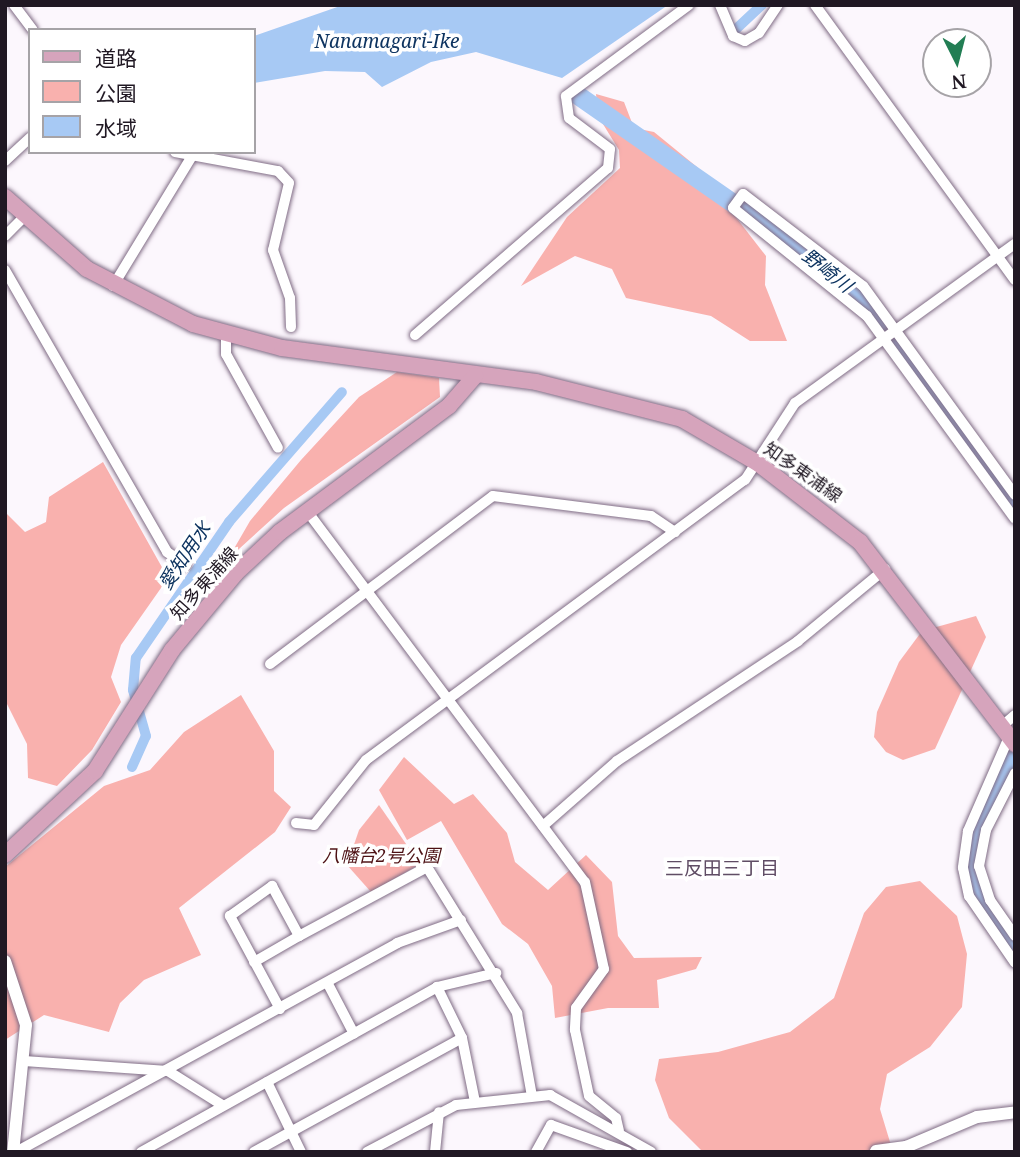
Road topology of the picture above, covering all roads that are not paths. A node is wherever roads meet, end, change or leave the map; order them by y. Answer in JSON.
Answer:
{"nodes":[{"id":1,"x":14,"y":5,"type":"edge"},
{"id":2,"x":689,"y":5,"type":"edge"},
{"id":3,"x":720,"y":5,"type":"edge"},
{"id":4,"x":778,"y":5,"type":"edge"},
{"id":5,"x":815,"y":5,"type":"edge"},
{"id":6,"x":31,"y":28,"type":"edge"},
{"id":7,"x":28,"y":140,"type":"edge"},
{"id":8,"x":184,"y":154,"type":"edge"},
{"id":9,"x":192,"y":156,"type":"junction"},
{"id":10,"x":5,"y":161,"type":"edge"},
{"id":11,"x":5,"y":197,"type":"edge"},
{"id":12,"x":23,"y":218,"type":"junction"},
{"id":13,"x":5,"y":236,"type":"edge"},
{"id":14,"x":1015,"y":244,"type":"edge"},
{"id":15,"x":998,"y":256,"type":"junction"},
{"id":16,"x":5,"y":270,"type":"edge"},
{"id":17,"x":1015,"y":280,"type":"edge"},
{"id":18,"x":113,"y":286,"type":"junction"},
{"id":19,"x":291,"y":327,"type":"dead end"},
{"id":20,"x":897,"y":330,"type":"junction"},
{"id":21,"x":226,"y":333,"type":"junction"},
{"id":22,"x":415,"y":335,"type":"dead end"},
{"id":23,"x":884,"y":340,"type":"junction"},
{"id":24,"x":475,"y":376,"type":"junction"},
{"id":25,"x":278,"y":447,"type":"dead end"},
{"id":26,"x":758,"y":464,"type":"junction"},
{"id":27,"x":1015,"y":495,"type":"edge"},
{"id":28,"x":307,"y":511,"type":"junction"},
{"id":29,"x":1015,"y":519,"type":"edge"},
{"id":30,"x":675,"y":532,"type":"junction"},
{"id":31,"x":186,"y":565,"type":"dead end"},
{"id":32,"x":885,"y":569,"type":"junction"},
{"id":33,"x":368,"y":590,"type":"junction"},
{"id":34,"x":270,"y":663,"type":"dead end"},
{"id":35,"x":452,"y":697,"type":"junction"},
{"id":36,"x":1015,"y":715,"type":"edge"},
{"id":37,"x":1009,"y":737,"type":"edge"},
{"id":38,"x":1015,"y":773,"type":"edge"},
{"id":39,"x":296,"y":823,"type":"dead end"},
{"id":40,"x":543,"y":825,"type":"junction"},
{"id":41,"x":5,"y":855,"type":"edge"},
{"id":42,"x":461,"y":920,"type":"junction"},
{"id":43,"x":299,"y":936,"type":"junction"},
{"id":44,"x":1015,"y":936,"type":"edge"},
{"id":45,"x":5,"y":961,"type":"edge"},
{"id":46,"x":254,"y":962,"type":"junction"},
{"id":47,"x":1015,"y":963,"type":"edge"},
{"id":48,"x":496,"y":973,"type":"junction"},
{"id":49,"x":328,"y":984,"type":"junction"},
{"id":50,"x":437,"y":987,"type":"junction"},
{"id":51,"x":280,"y":1009,"type":"junction"},
{"id":52,"x":354,"y":1034,"type":"junction"},
{"id":53,"x":463,"y":1038,"type":"junction"},
{"id":54,"x":24,"y":1061,"type":"junction"},
{"id":55,"x":168,"y":1071,"type":"junction"},
{"id":56,"x":267,"y":1082,"type":"junction"},
{"id":57,"x":532,"y":1096,"type":"junction"},
{"id":58,"x":475,"y":1102,"type":"junction"},
{"id":59,"x":222,"y":1105,"type":"junction"},
{"id":60,"x":439,"y":1112,"type":"junction"},
{"id":61,"x":1015,"y":1112,"type":"edge"},
{"id":62,"x":619,"y":1131,"type":"junction"},
{"id":63,"x":290,"y":1132,"type":"junction"},
{"id":64,"x":876,"y":1151,"type":"edge"},
{"id":65,"x":14,"y":1152,"type":"edge"},
{"id":66,"x":141,"y":1152,"type":"edge"},
{"id":67,"x":254,"y":1152,"type":"edge"},
{"id":68,"x":301,"y":1152,"type":"edge"},
{"id":69,"x":367,"y":1152,"type":"edge"},
{"id":70,"x":435,"y":1152,"type":"edge"},
{"id":71,"x":536,"y":1152,"type":"edge"},
{"id":72,"x":627,"y":1152,"type":"edge"},
{"id":73,"x":651,"y":1152,"type":"edge"}],
"edges":[{"from":1,"to":6,"type":"street"},
{"from":2,"to":22,"type":"street"},
{"from":3,"to":4,"type":"street"},
{"from":5,"to":15,"type":"street"},
{"from":7,"to":10,"type":"street"},
{"from":8,"to":9,"type":"street"},
{"from":9,"to":18,"type":"street"},
{"from":9,"to":19,"type":"street"},
{"from":11,"to":12,"type":"main road","name":"知多東浦線"},
{"from":12,"to":13,"type":"street"},
{"from":12,"to":18,"type":"main road","name":"知多東浦線"},
{"from":14,"to":15,"type":"street"},
{"from":15,"to":17,"type":"street"},
{"from":15,"to":20,"type":"street"},
{"from":16,"to":31,"type":"street"},
{"from":18,"to":21,"type":"main road","name":"知多東浦線"},
{"from":20,"to":23,"type":"street"},
{"from":20,"to":23,"type":"street"},
{"from":20,"to":27,"type":"street"},
{"from":21,"to":24,"type":"main road","name":"知多東浦線"},
{"from":21,"to":25,"type":"street"},
{"from":23,"to":26,"type":"street"},
{"from":23,"to":29,"type":"street"},
{"from":24,"to":26,"type":"main road","name":"知多東浦線"},
{"from":24,"to":28,"type":"main road","name":"知多東浦線"},
{"from":26,"to":30,"type":"street"},
{"from":26,"to":32,"type":"main road","name":"知多東浦線"},
{"from":28,"to":33,"type":"street"},
{"from":28,"to":41,"type":"main road","name":"知多東浦線"},
{"from":30,"to":33,"type":"street"},
{"from":30,"to":35,"type":"street"},
{"from":32,"to":37,"type":"main road","name":"知多東浦線"},
{"from":32,"to":40,"type":"street"},
{"from":33,"to":34,"type":"street"},
{"from":33,"to":35,"type":"street"},
{"from":35,"to":39,"type":"street"},
{"from":35,"to":40,"type":"street"},
{"from":36,"to":37,"type":"street"},
{"from":37,"to":47,"type":"street"},
{"from":38,"to":44,"type":"street"},
{"from":40,"to":62,"type":"street"},
{"from":42,"to":43,"type":"street"},
{"from":42,"to":48,"type":"street"},
{"from":42,"to":49,"type":"street"},
{"from":43,"to":46,"type":"street"},
{"from":43,"to":46,"type":"street"},
{"from":45,"to":54,"type":"street"},
{"from":46,"to":51,"type":"street"},
{"from":48,"to":50,"type":"street"},
{"from":48,"to":57,"type":"street"},
{"from":49,"to":51,"type":"street"},
{"from":49,"to":52,"type":"street"},
{"from":50,"to":52,"type":"street"},
{"from":50,"to":53,"type":"street"},
{"from":51,"to":55,"type":"street"},
{"from":52,"to":56,"type":"street"},
{"from":53,"to":58,"type":"street"},
{"from":53,"to":63,"type":"street"},
{"from":54,"to":55,"type":"street"},
{"from":54,"to":65,"type":"street"},
{"from":55,"to":59,"type":"street"},
{"from":55,"to":65,"type":"street"},
{"from":56,"to":59,"type":"street"},
{"from":56,"to":63,"type":"street"},
{"from":57,"to":58,"type":"street"},
{"from":57,"to":62,"type":"street"},
{"from":58,"to":60,"type":"street"},
{"from":59,"to":66,"type":"street"},
{"from":60,"to":69,"type":"street"},
{"from":60,"to":70,"type":"street"},
{"from":61,"to":64,"type":"street"},
{"from":62,"to":73,"type":"street"},
{"from":63,"to":67,"type":"street"},
{"from":63,"to":68,"type":"street"},
{"from":71,"to":72,"type":"street"}]}
